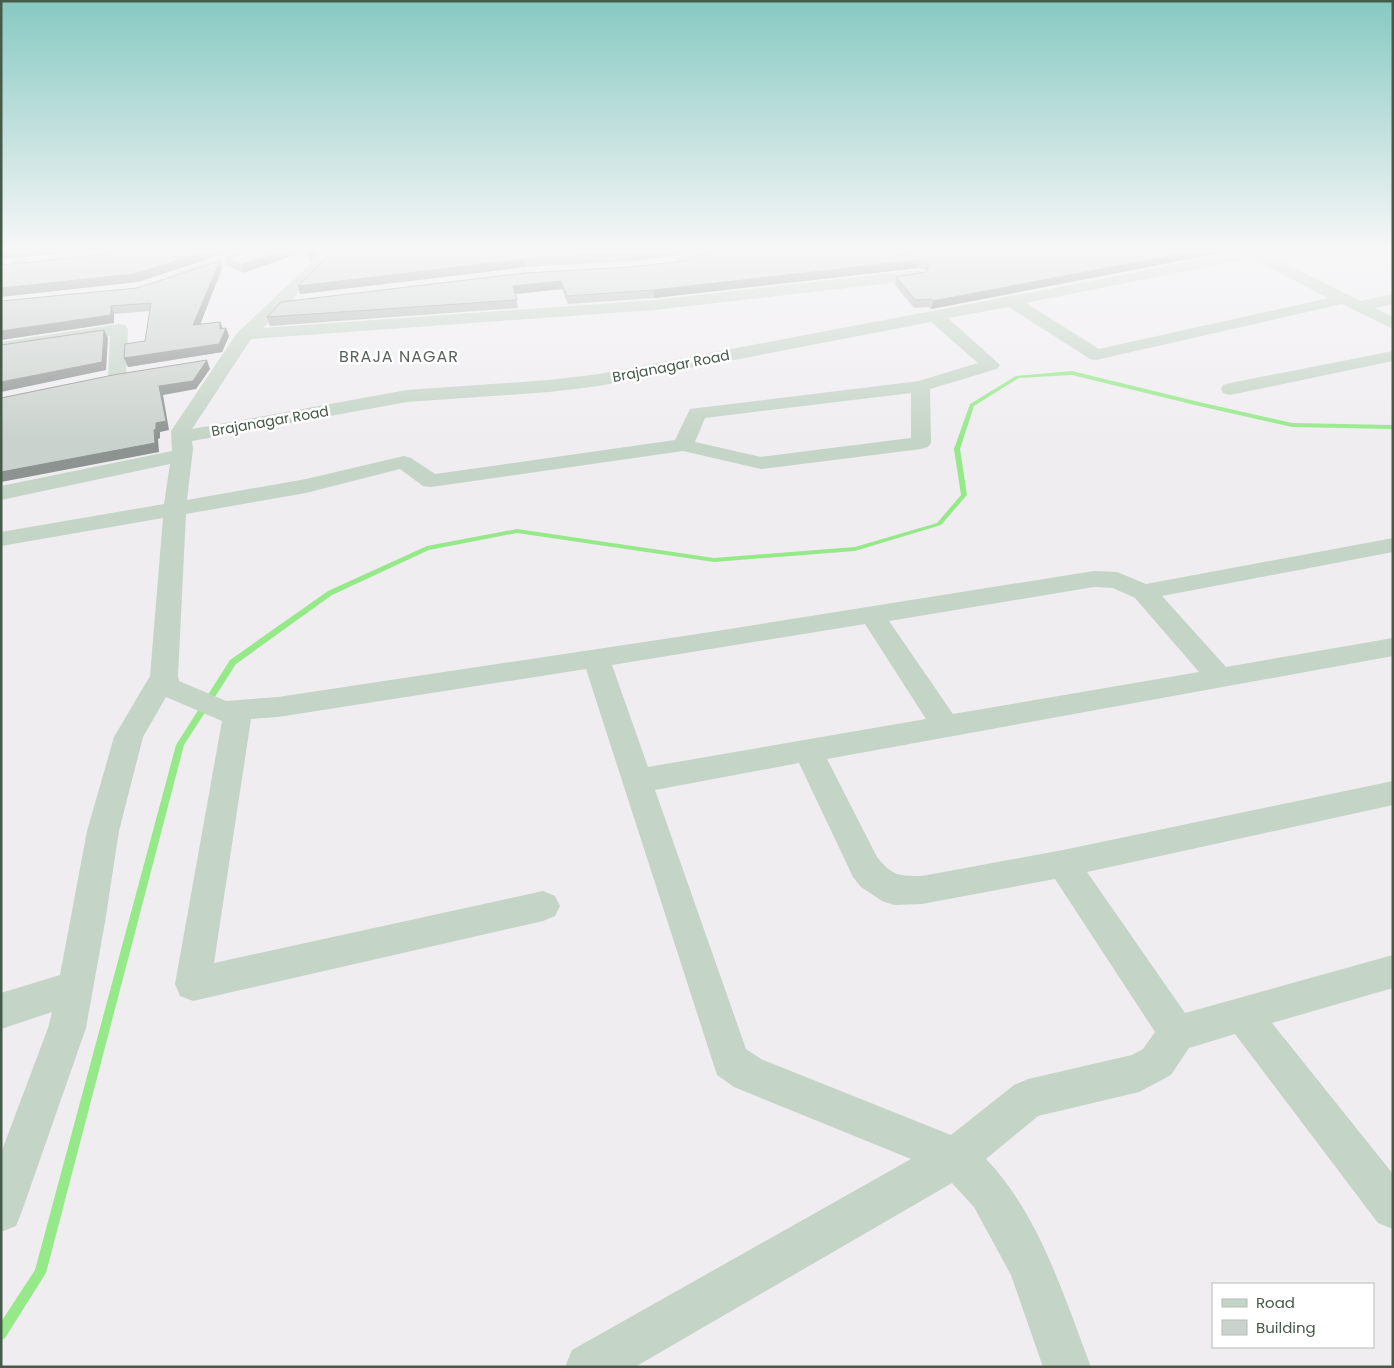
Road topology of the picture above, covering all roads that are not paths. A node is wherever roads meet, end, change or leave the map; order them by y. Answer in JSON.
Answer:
{"nodes":[{"id":1,"x":275,"y":313,"type":"edge"},
{"id":2,"x":544,"y":313,"type":"edge"},
{"id":3,"x":951,"y":313,"type":"edge"},
{"id":4,"x":1030,"y":313,"type":"edge"},
{"id":5,"x":1304,"y":313,"type":"edge"},
{"id":6,"x":1371,"y":313,"type":"edge"},
{"id":7,"x":935,"y":316,"type":"junction"},
{"id":8,"x":1393,"y":324,"type":"edge"},
{"id":9,"x":246,"y":334,"type":"junction"},
{"id":10,"x":1,"y":347,"type":"edge"},
{"id":11,"x":1393,"y":356,"type":"edge"},
{"id":12,"x":98,"y":380,"type":"edge"},
{"id":13,"x":921,"y":386,"type":"junction"},
{"id":14,"x":1230,"y":389,"type":"dead end"},
{"id":15,"x":684,"y":445,"type":"junction"},
{"id":16,"x":182,"y":446,"type":"junction"},
{"id":17,"x":1,"y":493,"type":"edge"},
{"id":18,"x":175,"y":509,"type":"junction"},
{"id":19,"x":1,"y":539,"type":"edge"},
{"id":20,"x":1393,"y":545,"type":"edge"},
{"id":21,"x":1144,"y":592,"type":"junction"},
{"id":22,"x":872,"y":615,"type":"junction"},
{"id":23,"x":1393,"y":647,"type":"edge"},
{"id":24,"x":596,"y":658,"type":"junction"},
{"id":25,"x":1220,"y":678,"type":"junction"},
{"id":26,"x":166,"y":681,"type":"junction"},
{"id":27,"x":231,"y":710,"type":"junction"},
{"id":28,"x":946,"y":726,"type":"junction"},
{"id":29,"x":808,"y":751,"type":"junction"},
{"id":30,"x":637,"y":781,"type":"junction"},
{"id":31,"x":1393,"y":793,"type":"edge"},
{"id":32,"x":1063,"y":864,"type":"junction"},
{"id":33,"x":543,"y":906,"type":"dead end"},
{"id":34,"x":1393,"y":971,"type":"edge"},
{"id":35,"x":75,"y":987,"type":"junction"},
{"id":36,"x":1,"y":1011,"type":"edge"},
{"id":37,"x":1242,"y":1014,"type":"junction"},
{"id":38,"x":1178,"y":1033,"type":"junction"},
{"id":39,"x":956,"y":1157,"type":"junction"},
{"id":40,"x":1393,"y":1208,"type":"edge"},
{"id":41,"x":1,"y":1211,"type":"edge"},
{"id":42,"x":589,"y":1367,"type":"edge"},
{"id":43,"x":1067,"y":1367,"type":"edge"}],
"edges":[{"from":1,"to":9,"type":"street"},
{"from":2,"to":9,"type":"street"},
{"from":3,"to":7,"type":"street","name":"Brajanagar Road"},
{"from":4,"to":5,"type":"street"},
{"from":6,"to":8,"type":"street"},
{"from":7,"to":13,"type":"street"},
{"from":7,"to":16,"type":"street","name":"Brajanagar Road"},
{"from":9,"to":16,"type":"street"},
{"from":10,"to":12,"type":"street"},
{"from":11,"to":14,"type":"street"},
{"from":13,"to":15,"type":"street"},
{"from":13,"to":15,"type":"street"},
{"from":15,"to":18,"type":"street"},
{"from":16,"to":17,"type":"street","name":"Brajanagar Road"},
{"from":16,"to":18,"type":"street"},
{"from":18,"to":19,"type":"street"},
{"from":18,"to":26,"type":"street"},
{"from":20,"to":21,"type":"street"},
{"from":21,"to":22,"type":"street"},
{"from":21,"to":25,"type":"street"},
{"from":22,"to":24,"type":"street"},
{"from":22,"to":28,"type":"street"},
{"from":23,"to":25,"type":"street"},
{"from":24,"to":27,"type":"street"},
{"from":24,"to":30,"type":"street"},
{"from":25,"to":28,"type":"street"},
{"from":26,"to":27,"type":"street"},
{"from":26,"to":35,"type":"street"},
{"from":27,"to":33,"type":"street"},
{"from":28,"to":29,"type":"street"},
{"from":29,"to":30,"type":"street"},
{"from":29,"to":32,"type":"street"},
{"from":30,"to":39,"type":"street"},
{"from":31,"to":32,"type":"street"},
{"from":32,"to":38,"type":"street"},
{"from":34,"to":37,"type":"street"},
{"from":35,"to":36,"type":"street"},
{"from":35,"to":41,"type":"street"},
{"from":37,"to":38,"type":"street"},
{"from":37,"to":40,"type":"street"},
{"from":38,"to":39,"type":"street"},
{"from":39,"to":42,"type":"street"},
{"from":39,"to":43,"type":"street"}]}
